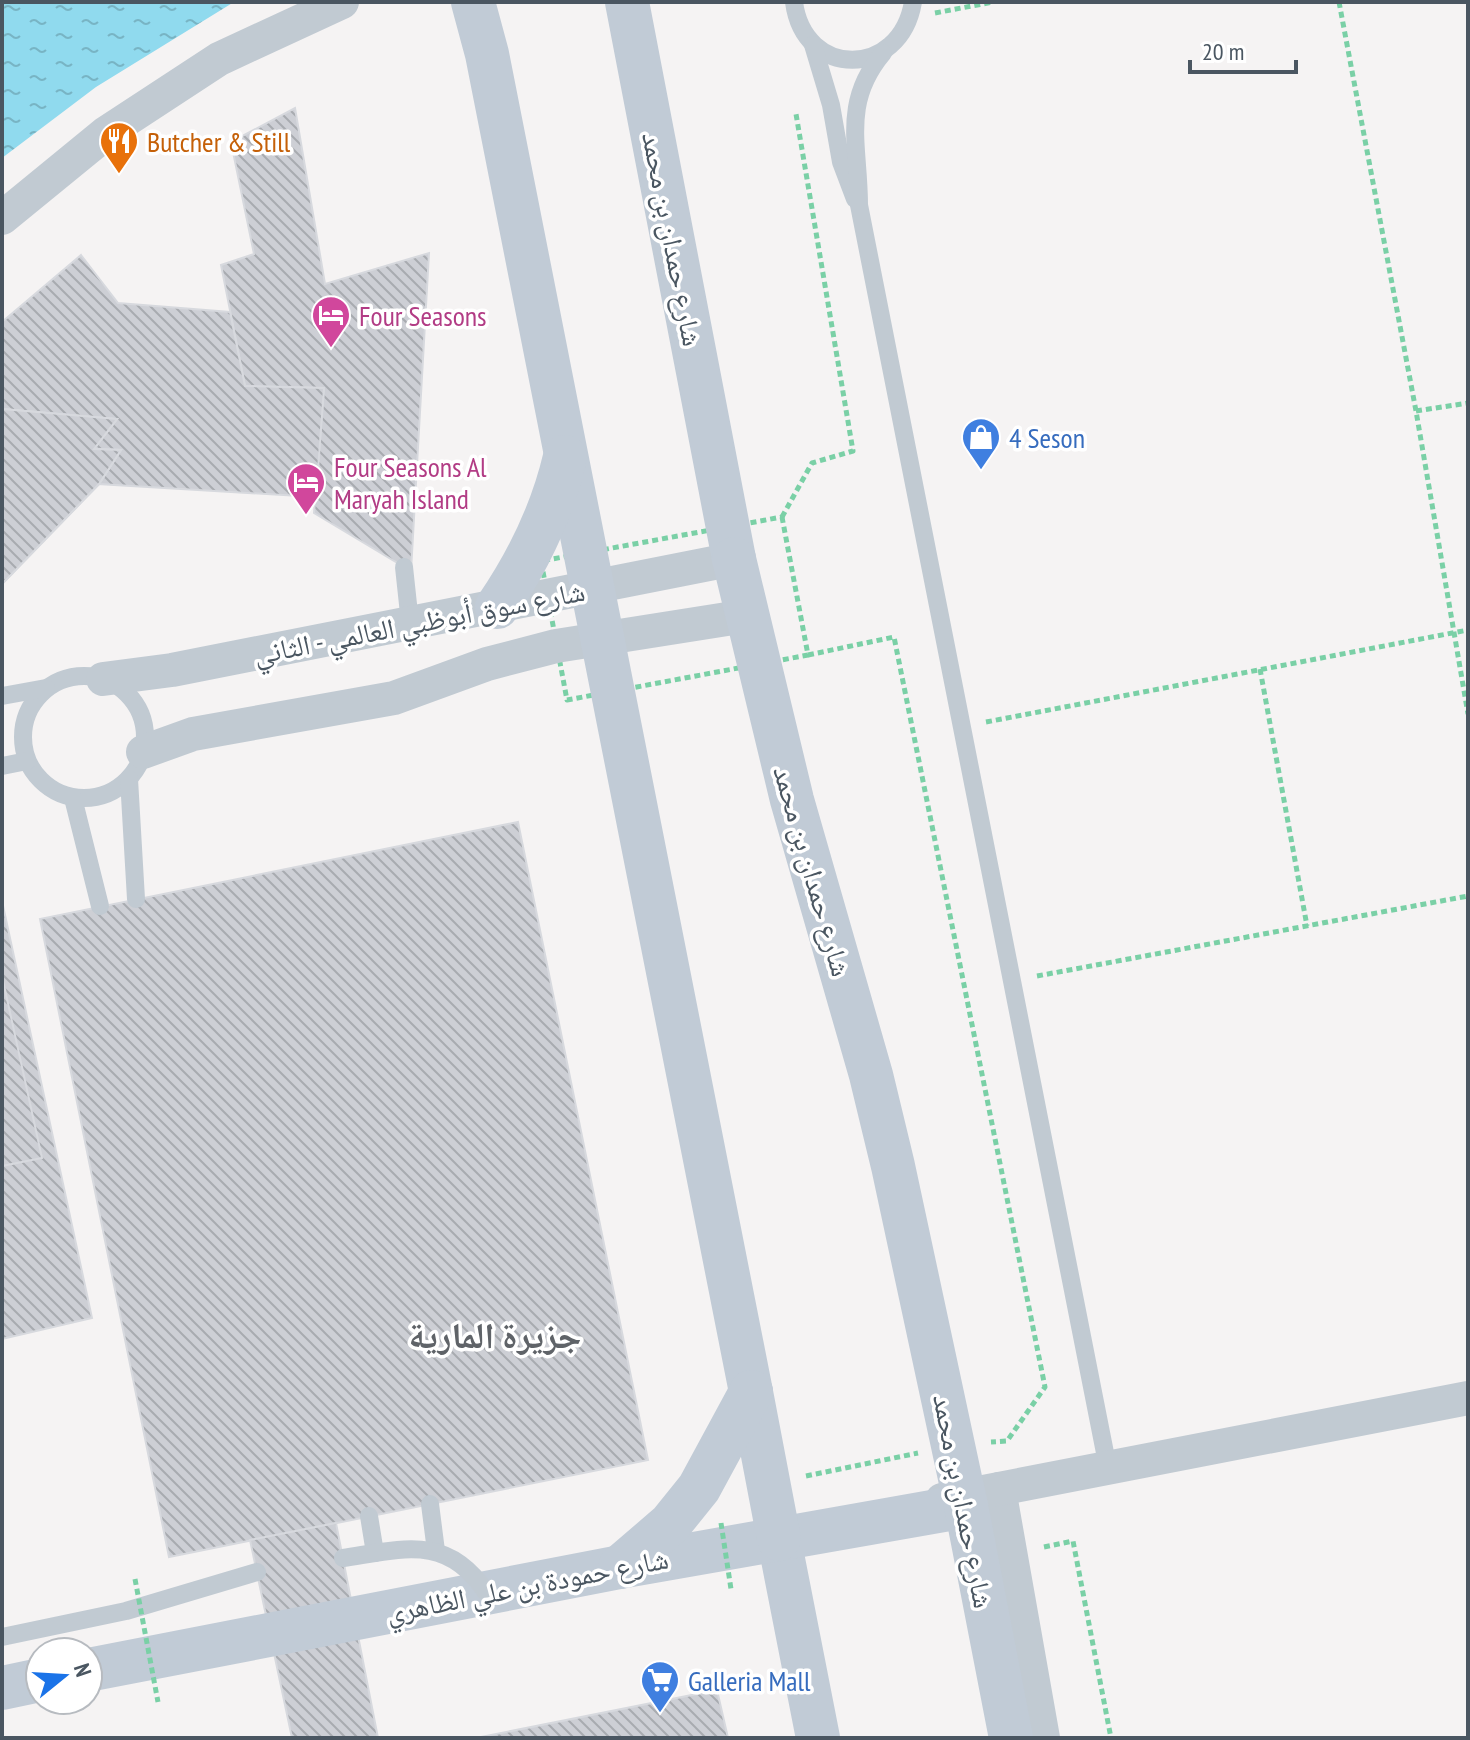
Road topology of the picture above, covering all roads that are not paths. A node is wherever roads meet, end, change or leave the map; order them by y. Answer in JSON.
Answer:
{"nodes":[{"id":1,"x":342,"y":2,"type":"edge"},
{"id":2,"x":473,"y":2,"type":"edge"},
{"id":3,"x":627,"y":2,"type":"edge"},
{"id":4,"x":794,"y":2,"type":"edge"},
{"id":5,"x":912,"y":10,"type":"edge"},
{"id":6,"x":813,"y":45,"type":"junction"},
{"id":7,"x":883,"y":53,"type":"junction"},
{"id":8,"x":859,"y":205,"type":"junction"},
{"id":9,"x":2,"y":218,"type":"edge"},
{"id":10,"x":567,"y":451,"type":"junction"},
{"id":11,"x":734,"y":559,"type":"junction"},
{"id":12,"x":404,"y":567,"type":"dead end"},
{"id":13,"x":594,"y":588,"type":"junction"},
{"id":14,"x":497,"y":607,"type":"junction"},
{"id":15,"x":746,"y":616,"type":"junction"},
{"id":16,"x":410,"y":623,"type":"junction"},
{"id":17,"x":604,"y":639,"type":"junction"},
{"id":18,"x":103,"y":679,"type":"junction"},
{"id":19,"x":46,"y":688,"type":"junction"},
{"id":20,"x":2,"y":696,"type":"edge"},
{"id":21,"x":27,"y":761,"type":"junction"},
{"id":22,"x":2,"y":766,"type":"edge"},
{"id":23,"x":136,"y":766,"type":"junction"},
{"id":24,"x":73,"y":798,"type":"junction"},
{"id":25,"x":136,"y":899,"type":"dead end"},
{"id":26,"x":100,"y":906,"type":"dead end"},
{"id":27,"x":751,"y":1392,"type":"junction"},
{"id":28,"x":1468,"y":1398,"type":"edge"},
{"id":29,"x":1108,"y":1468,"type":"junction"},
{"id":30,"x":983,"y":1498,"type":"junction"},
{"id":31,"x":430,"y":1504,"type":"dead end"},
{"id":32,"x":369,"y":1516,"type":"dead end"},
{"id":33,"x":779,"y":1539,"type":"junction"},
{"id":34,"x":436,"y":1551,"type":"junction"},
{"id":35,"x":375,"y":1553,"type":"junction"},
{"id":36,"x":343,"y":1558,"type":"dead end"},
{"id":37,"x":620,"y":1567,"type":"junction"},
{"id":38,"x":257,"y":1572,"type":"dead end"},
{"id":39,"x":486,"y":1592,"type":"junction"},
{"id":40,"x":2,"y":1637,"type":"edge"},
{"id":41,"x":104,"y":1657,"type":"edge"},
{"id":42,"x":104,"y":1667,"type":"edge"},
{"id":43,"x":24,"y":1672,"type":"edge"},
{"id":44,"x":2,"y":1676,"type":"edge"},
{"id":45,"x":24,"y":1683,"type":"edge"},
{"id":46,"x":2,"y":1688,"type":"edge"},
{"id":47,"x":818,"y":1738,"type":"edge"},
{"id":48,"x":1011,"y":1738,"type":"edge"},
{"id":49,"x":1043,"y":1738,"type":"edge"}],
"edges":[{"from":1,"to":9,"type":"street"},
{"from":2,"to":10,"type":"main road"},
{"from":3,"to":11,"type":"main road","name":"شارع حمدان بن محمد"},
{"from":4,"to":6,"type":"lane"},
{"from":5,"to":7,"type":"lane"},
{"from":6,"to":7,"type":"lane"},
{"from":6,"to":8,"type":"lane"},
{"from":7,"to":8,"type":"lane"},
{"from":8,"to":29,"type":"lane"},
{"from":10,"to":13,"type":"main road"},
{"from":10,"to":14,"type":"main road"},
{"from":11,"to":13,"type":"street","name":"شارع سوق أبوظبي العالمي - الثاني"},
{"from":11,"to":15,"type":"main road","name":"شارع حمدان بن محمد","bridge":true},
{"from":12,"to":16,"type":"lane"},
{"from":13,"to":14,"type":"street","name":"شارع سوق أبوظبي العالمي - الثاني"},
{"from":13,"to":17,"type":"main road"},
{"from":14,"to":16,"type":"street","name":"شارع سوق أبوظبي العالمي - الثاني"},
{"from":15,"to":17,"type":"street","name":"شارع سوق أبوظبي العالمي - الثاني"},
{"from":15,"to":30,"type":"main road","name":"شارع حمدان بن محمد","bridge":true},
{"from":16,"to":18,"type":"street","name":"شارع سوق أبوظبي العالمي - الثاني"},
{"from":17,"to":23,"type":"street","name":"شارع سوق أبوظبي العالمي - الثاني"},
{"from":17,"to":27,"type":"main road"},
{"from":18,"to":19,"type":"lane"},
{"from":18,"to":23,"type":"lane"},
{"from":19,"to":20,"type":"lane"},
{"from":19,"to":21,"type":"lane"},
{"from":21,"to":22,"type":"lane"},
{"from":21,"to":24,"type":"lane"},
{"from":23,"to":24,"type":"lane"},
{"from":23,"to":25,"type":"lane"},
{"from":24,"to":26,"type":"lane"},
{"from":27,"to":33,"type":"main road","bridge":true},
{"from":27,"to":37,"type":"main road","bridge":true},
{"from":28,"to":29,"type":"street"},
{"from":29,"to":30,"type":"street"},
{"from":30,"to":33,"type":"main road","name":"شارع حمودة بن علي الظاهري"},
{"from":30,"to":41,"type":"street"},
{"from":30,"to":48,"type":"main road","name":"شارع حمدان بن محمد","bridge":true},
{"from":30,"to":49,"type":"street"},
{"from":31,"to":34,"type":"lane"},
{"from":32,"to":35,"type":"lane"},
{"from":33,"to":37,"type":"main road","name":"شارع حمودة بن علي الظاهري","bridge":true},
{"from":33,"to":47,"type":"main road"},
{"from":34,"to":35,"type":"lane","bridge":true},
{"from":34,"to":39,"type":"lane","bridge":true},
{"from":35,"to":36,"type":"lane","bridge":true},
{"from":37,"to":39,"type":"main road","name":"شارع حمودة بن علي الظاهري"},
{"from":38,"to":40,"type":"lane"},
{"from":39,"to":42,"type":"main road","name":"شارع حمودة بن علي الظاهري"},
{"from":43,"to":44,"type":"street"},
{"from":45,"to":46,"type":"main road"}]}
